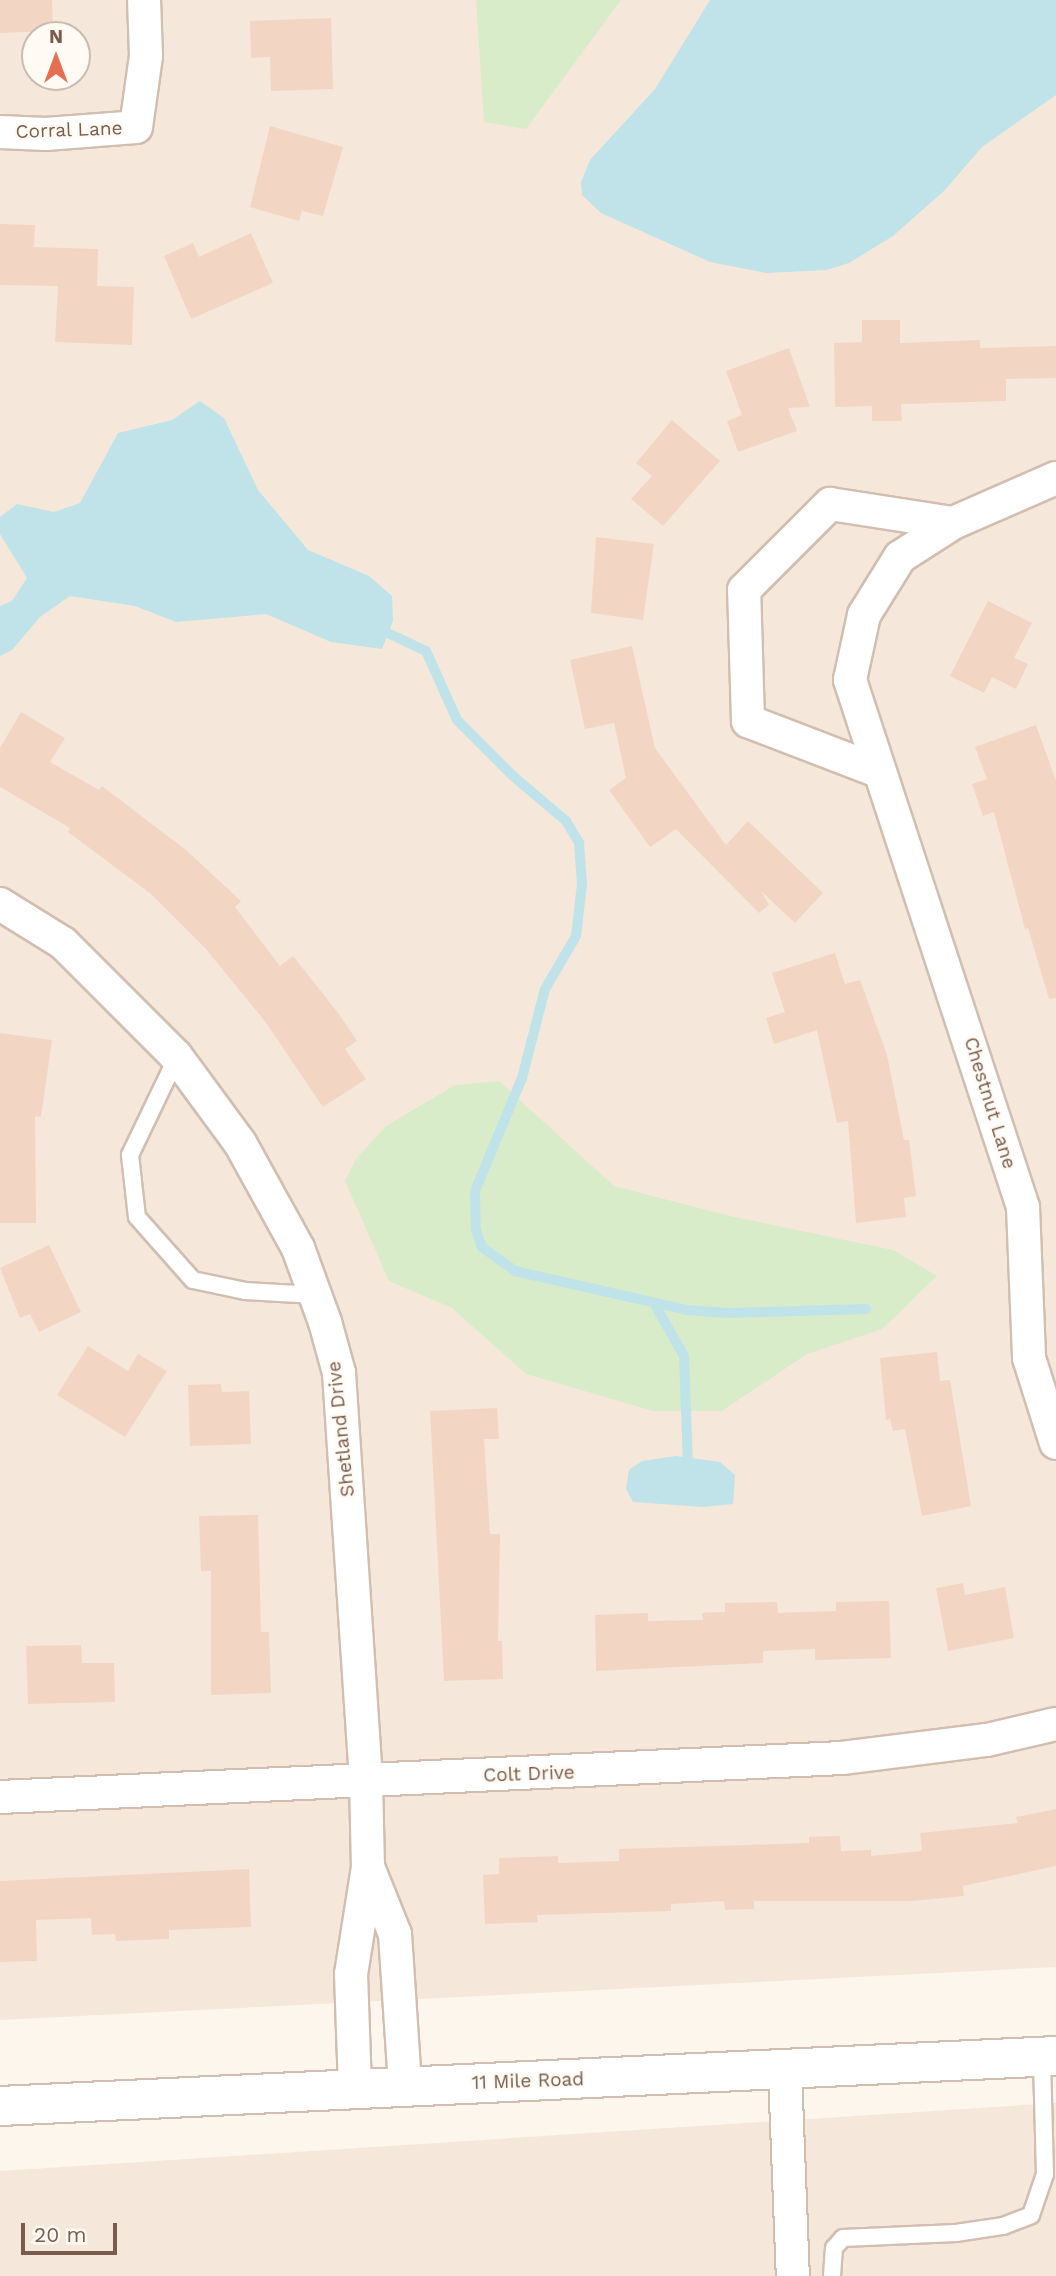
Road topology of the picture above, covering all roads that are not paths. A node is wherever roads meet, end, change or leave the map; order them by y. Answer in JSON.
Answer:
{"nodes":[{"id":1,"x":145,"y":0,"type":"edge"},
{"id":2,"x":0,"y":132,"type":"edge"},
{"id":3,"x":1056,"y":478,"type":"edge"},
{"id":4,"x":953,"y":523,"type":"junction"},
{"id":5,"x":878,"y":771,"type":"junction"},
{"id":6,"x":0,"y":904,"type":"edge"},
{"id":7,"x":177,"y":1057,"type":"junction"},
{"id":8,"x":315,"y":1295,"type":"junction"},
{"id":9,"x":1056,"y":1443,"type":"edge"},
{"id":10,"x":1056,"y":1724,"type":"edge"},
{"id":11,"x":366,"y":1780,"type":"junction"},
{"id":12,"x":0,"y":1797,"type":"edge"},
{"id":13,"x":368,"y":1867,"type":"junction"},
{"id":14,"x":1049,"y":2057,"type":"edge"},
{"id":15,"x":785,"y":2072,"type":"junction"},
{"id":16,"x":405,"y":2085,"type":"junction"},
{"id":17,"x":355,"y":2088,"type":"junction"},
{"id":18,"x":0,"y":2106,"type":"edge"},
{"id":19,"x":793,"y":2276,"type":"edge"},
{"id":20,"x":832,"y":2276,"type":"edge"}],
"edges":[{"from":1,"to":2,"type":"street","name":"Corral Lane"},
{"from":3,"to":4,"type":"street","name":"Chestnut Lane"},
{"from":4,"to":5,"type":"street","name":"Chestnut Lane"},
{"from":4,"to":5,"type":"street"},
{"from":5,"to":9,"type":"street","name":"Chestnut Lane"},
{"from":6,"to":7,"type":"street","name":"Shetland Drive"},
{"from":7,"to":8,"type":"street","name":"Shetland Drive"},
{"from":7,"to":8,"type":"lane"},
{"from":8,"to":11,"type":"street","name":"Shetland Drive"},
{"from":10,"to":11,"type":"street","name":"Colt Drive"},
{"from":11,"to":12,"type":"street","name":"Colt Drive"},
{"from":11,"to":13,"type":"street","name":"Shetland Drive"},
{"from":13,"to":16,"type":"street","name":"Shetland Drive"},
{"from":13,"to":17,"type":"street","name":"Shetland Drive"},
{"from":14,"to":15,"type":"street","name":"11 Mile Road"},
{"from":14,"to":20,"type":"lane"},
{"from":15,"to":16,"type":"street","name":"11 Mile Road"},
{"from":15,"to":19,"type":"street"},
{"from":16,"to":17,"type":"street","name":"11 Mile Road"},
{"from":17,"to":18,"type":"street","name":"11 Mile Road"}]}
